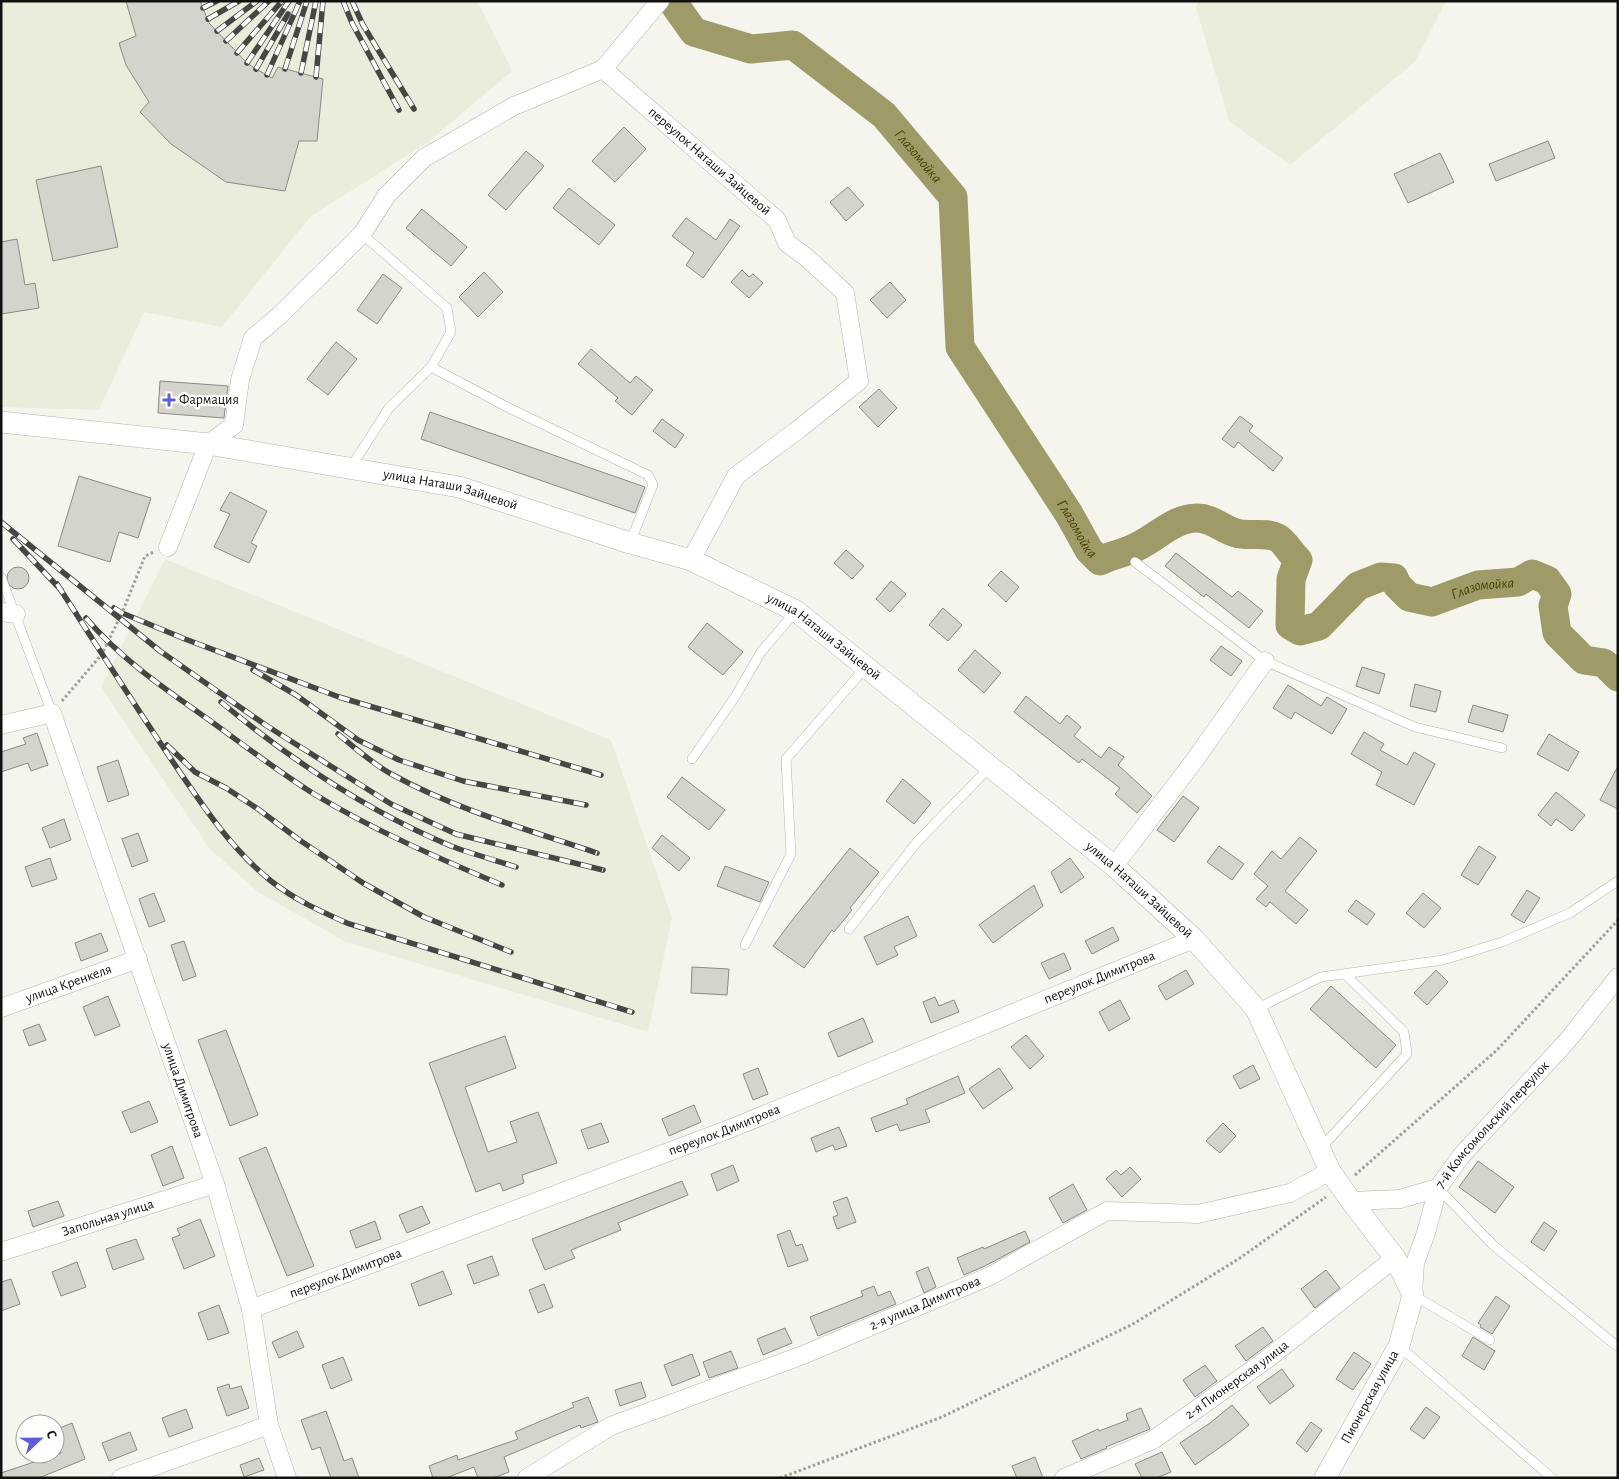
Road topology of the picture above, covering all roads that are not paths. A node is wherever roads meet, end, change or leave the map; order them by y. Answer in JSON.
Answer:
{"nodes":[{"id":1,"x":660,"y":1,"type":"edge"},
{"id":2,"x":603,"y":69,"type":"junction"},
{"id":3,"x":362,"y":234,"type":"junction"},
{"id":4,"x":431,"y":367,"type":"junction"},
{"id":5,"x":1,"y":422,"type":"edge"},
{"id":6,"x":208,"y":444,"type":"junction"},
{"id":7,"x":350,"y":468,"type":"junction"},
{"id":8,"x":630,"y":543,"type":"junction"},
{"id":9,"x":168,"y":547,"type":"road end"},
{"id":10,"x":691,"y":560,"type":"junction"},
{"id":11,"x":1134,"y":562,"type":"dead end"},
{"id":12,"x":1,"y":577,"type":"edge"},
{"id":13,"x":796,"y":611,"type":"junction"},
{"id":14,"x":9,"y":613,"type":"edge"},
{"id":15,"x":1265,"y":661,"type":"junction"},
{"id":16,"x":866,"y":667,"type":"junction"},
{"id":17,"x":52,"y":713,"type":"junction"},
{"id":18,"x":1,"y":725,"type":"edge"},
{"id":19,"x":1502,"y":748,"type":"dead end"},
{"id":20,"x":692,"y":759,"type":"dead end"},
{"id":21,"x":990,"y":766,"type":"junction"},
{"id":22,"x":1114,"y":866,"type":"junction"},
{"id":23,"x":1618,"y":881,"type":"edge"},
{"id":24,"x":849,"y":929,"type":"dead end"},
{"id":25,"x":1194,"y":939,"type":"junction"},
{"id":26,"x":745,"y":946,"type":"dead end"},
{"id":27,"x":138,"y":958,"type":"junction"},
{"id":28,"x":1346,"y":974,"type":"junction"},
{"id":29,"x":1618,"y":977,"type":"edge"},
{"id":30,"x":1,"y":1008,"type":"edge"},
{"id":31,"x":1256,"y":1009,"type":"junction"},
{"id":32,"x":1320,"y":1149,"type":"junction"},
{"id":33,"x":215,"y":1184,"type":"junction"},
{"id":34,"x":1341,"y":1186,"type":"junction"},
{"id":35,"x":1438,"y":1188,"type":"junction"},
{"id":36,"x":1,"y":1252,"type":"edge"},
{"id":37,"x":1394,"y":1258,"type":"junction"},
{"id":38,"x":1413,"y":1295,"type":"junction"},
{"id":39,"x":251,"y":1309,"type":"junction"},
{"id":40,"x":1490,"y":1340,"type":"dead end"},
{"id":41,"x":1399,"y":1346,"type":"junction"},
{"id":42,"x":1618,"y":1347,"type":"edge"},
{"id":43,"x":269,"y":1424,"type":"junction"},
{"id":44,"x":121,"y":1478,"type":"edge"},
{"id":45,"x":287,"y":1478,"type":"edge"},
{"id":46,"x":527,"y":1478,"type":"edge"},
{"id":47,"x":1064,"y":1478,"type":"edge"},
{"id":48,"x":1325,"y":1478,"type":"edge"},
{"id":49,"x":1552,"y":1478,"type":"edge"}],
"edges":[{"from":1,"to":2,"type":"street"},
{"from":2,"to":3,"type":"street"},
{"from":2,"to":10,"type":"street","name":"переулок Наташи Зайцевой"},
{"from":3,"to":4,"type":"lane"},
{"from":3,"to":6,"type":"street"},
{"from":4,"to":7,"type":"lane"},
{"from":4,"to":8,"type":"lane"},
{"from":5,"to":6,"type":"street","name":"улица Наташи Зайцевой"},
{"from":6,"to":7,"type":"street","name":"улица Наташи Зайцевой"},
{"from":6,"to":9,"type":"street"},
{"from":7,"to":8,"type":"street","name":"улица Наташи Зайцевой"},
{"from":8,"to":10,"type":"street","name":"улица Наташи Зайцевой"},
{"from":10,"to":13,"type":"street","name":"улица Наташи Зайцевой"},
{"from":11,"to":15,"type":"lane"},
{"from":12,"to":14,"type":"lane"},
{"from":13,"to":16,"type":"street","name":"улица Наташи Зайцевой"},
{"from":13,"to":20,"type":"lane"},
{"from":14,"to":17,"type":"lane"},
{"from":15,"to":19,"type":"lane"},
{"from":15,"to":22,"type":"street"},
{"from":16,"to":21,"type":"street","name":"улица Наташи Зайцевой"},
{"from":16,"to":26,"type":"lane"},
{"from":17,"to":18,"type":"street"},
{"from":17,"to":27,"type":"street","name":"улица Димитрова"},
{"from":21,"to":22,"type":"street","name":"улица Наташи Зайцевой"},
{"from":21,"to":24,"type":"lane"},
{"from":22,"to":25,"type":"street","name":"улица Наташи Зайцевой"},
{"from":23,"to":28,"type":"lane"},
{"from":25,"to":31,"type":"street","name":"улица Наташи Зайцевой"},
{"from":25,"to":39,"type":"street","name":"переулок Димитрова"},
{"from":27,"to":30,"type":"street","name":"улица Кренкеля"},
{"from":27,"to":33,"type":"street","name":"улица Димитрова"},
{"from":28,"to":31,"type":"lane"},
{"from":28,"to":32,"type":"lane"},
{"from":29,"to":35,"type":"street","name":"7-й Комсомольский переулок"},
{"from":31,"to":32,"type":"street","name":"улица Наташи Зайцевой"},
{"from":32,"to":34,"type":"street","name":"улица Наташи Зайцевой"},
{"from":33,"to":36,"type":"street","name":"Запольная улица"},
{"from":33,"to":39,"type":"street","name":"улица Димитрова"},
{"from":34,"to":35,"type":"street"},
{"from":34,"to":37,"type":"street","name":"улица Наташи Зайцевой"},
{"from":34,"to":46,"type":"street","name":"2-я улица Димитрова"},
{"from":35,"to":38,"type":"street","name":"7-й Комсомольский переулок"},
{"from":35,"to":42,"type":"lane"},
{"from":37,"to":38,"type":"street"},
{"from":37,"to":47,"type":"street","name":"2-я Пионерская улица"},
{"from":38,"to":40,"type":"lane"},
{"from":38,"to":41,"type":"street","name":"Пионерская улица"},
{"from":39,"to":43,"type":"street","name":"улица Димитрова"},
{"from":41,"to":48,"type":"street","name":"Пионерская улица"},
{"from":41,"to":49,"type":"lane"},
{"from":43,"to":44,"type":"street"},
{"from":43,"to":45,"type":"street","name":"улица Димитрова"}]}
